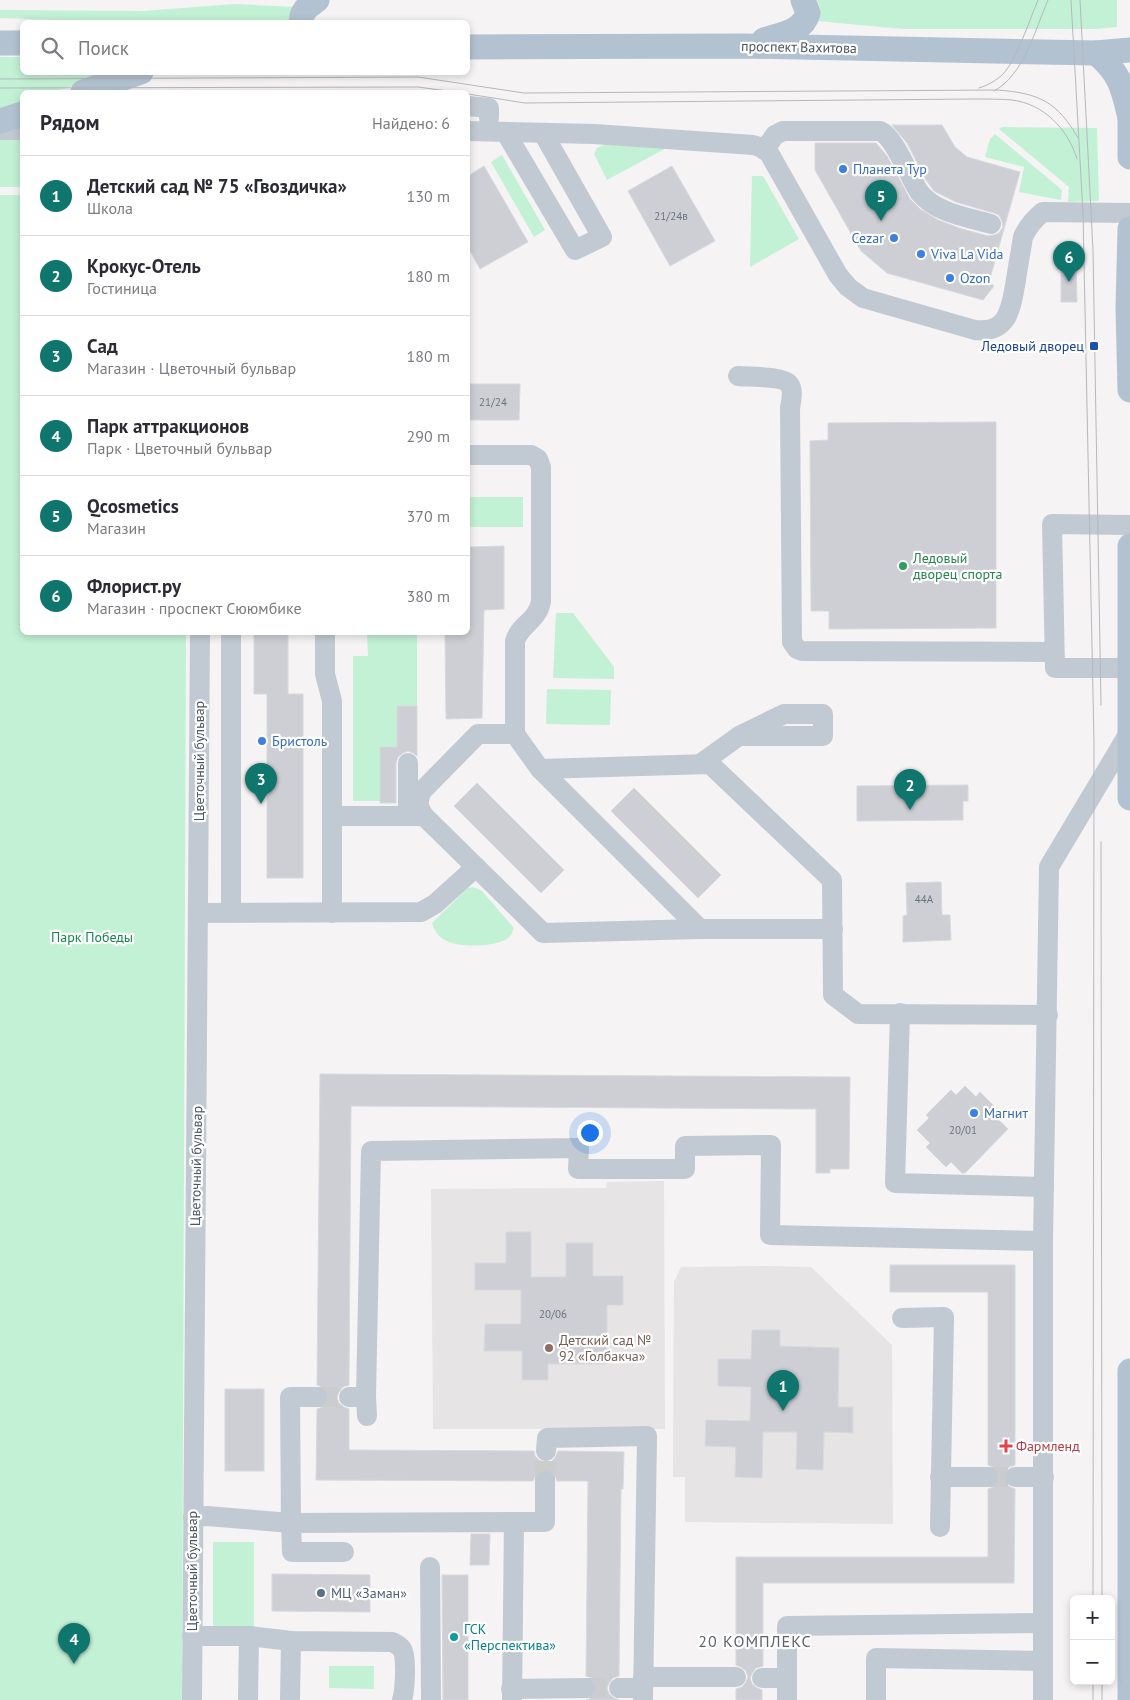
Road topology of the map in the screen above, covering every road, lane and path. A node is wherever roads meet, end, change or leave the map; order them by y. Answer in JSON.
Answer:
{"nodes":[{"id":1,"x":317,"y":0,"type":"edge"},
{"id":2,"x":804,"y":0,"type":"edge"},
{"id":3,"x":301,"y":20,"type":"edge"},
{"id":4,"x":0,"y":43,"type":"edge"},
{"id":5,"x":20,"y":43,"type":"edge"},
{"id":6,"x":745,"y":46,"type":"junction"},
{"id":7,"x":470,"y":47,"type":"edge"},
{"id":8,"x":1130,"y":50,"type":"edge"},
{"id":9,"x":1096,"y":53,"type":"junction"},
{"id":10,"x":133,"y":75,"type":"edge"},
{"id":11,"x":138,"y":75,"type":"edge"},
{"id":12,"x":89,"y":90,"type":"edge"},
{"id":13,"x":119,"y":90,"type":"edge"},
{"id":14,"x":470,"y":106,"type":"edge"},
{"id":15,"x":1130,"y":108,"type":"edge"},
{"id":16,"x":20,"y":115,"type":"edge"},
{"id":17,"x":489,"y":118,"type":"dead end"},
{"id":18,"x":1130,"y":118,"type":"edge"},
{"id":19,"x":0,"y":121,"type":"edge"},
{"id":20,"x":0,"y":130,"type":"edge"},
{"id":21,"x":20,"y":130,"type":"edge"},
{"id":22,"x":470,"y":131,"type":"edge"},
{"id":23,"x":506,"y":133,"type":"junction"},
{"id":24,"x":543,"y":133,"type":"junction"},
{"id":25,"x":764,"y":149,"type":"junction"},
{"id":26,"x":1130,"y":157,"type":"edge"},
{"id":27,"x":1130,"y":213,"type":"edge"},
{"id":28,"x":991,"y":224,"type":"dead end"},
{"id":29,"x":1130,"y":229,"type":"edge"},
{"id":30,"x":738,"y":376,"type":"dead end"},
{"id":31,"x":1130,"y":390,"type":"edge"},
{"id":32,"x":470,"y":455,"type":"edge"},
{"id":33,"x":1130,"y":525,"type":"edge"},
{"id":34,"x":1130,"y":546,"type":"edge"},
{"id":35,"x":200,"y":635,"type":"edge"},
{"id":36,"x":231,"y":635,"type":"edge"},
{"id":37,"x":325,"y":635,"type":"edge"},
{"id":38,"x":1054,"y":652,"type":"junction"},
{"id":39,"x":1129,"y":668,"type":"edge"},
{"id":40,"x":1129,"y":733,"type":"edge"},
{"id":41,"x":515,"y":734,"type":"junction"},
{"id":42,"x":739,"y":736,"type":"dead end"},
{"id":43,"x":408,"y":763,"type":"dead end"},
{"id":44,"x":700,"y":764,"type":"junction"},
{"id":45,"x":540,"y":770,"type":"junction"},
{"id":46,"x":1130,"y":798,"type":"edge"},
{"id":47,"x":332,"y":816,"type":"junction"},
{"id":48,"x":416,"y":816,"type":"junction"},
{"id":49,"x":199,"y":824,"type":"junction"},
{"id":50,"x":231,"y":824,"type":"junction"},
{"id":51,"x":476,"y":867,"type":"junction"},
{"id":52,"x":198,"y":913,"type":"junction"},
{"id":53,"x":231,"y":913,"type":"junction"},
{"id":54,"x":332,"y":913,"type":"junction"},
{"id":55,"x":700,"y":929,"type":"junction"},
{"id":56,"x":833,"y":929,"type":"junction"},
{"id":57,"x":900,"y":1013,"type":"junction"},
{"id":58,"x":1048,"y":1015,"type":"junction"},
{"id":59,"x":1044,"y":1187,"type":"junction"},
{"id":60,"x":1043,"y":1240,"type":"junction"},
{"id":61,"x":902,"y":1318,"type":"dead end"},
{"id":62,"x":1130,"y":1371,"type":"edge"},
{"id":63,"x":317,"y":1397,"type":"tunnel mouth"},
{"id":64,"x":361,"y":1403,"type":"dead end"},
{"id":65,"x":546,"y":1451,"type":"tunnel mouth"},
{"id":66,"x":940,"y":1477,"type":"junction"},
{"id":67,"x":988,"y":1477,"type":"tunnel mouth"},
{"id":68,"x":1015,"y":1477,"type":"tunnel mouth"},
{"id":69,"x":1044,"y":1477,"type":"junction"},
{"id":70,"x":545,"y":1481,"type":"tunnel mouth"},
{"id":71,"x":193,"y":1517,"type":"junction"},
{"id":72,"x":514,"y":1522,"type":"junction"},
{"id":73,"x":291,"y":1523,"type":"junction"},
{"id":74,"x":940,"y":1527,"type":"dead end"},
{"id":75,"x":344,"y":1552,"type":"dead end"},
{"id":76,"x":430,"y":1567,"type":"dead end"},
{"id":77,"x":1043,"y":1624,"type":"junction"},
{"id":78,"x":192,"y":1636,"type":"junction"},
{"id":79,"x":249,"y":1636,"type":"junction"},
{"id":80,"x":291,"y":1641,"type":"junction"},
{"id":81,"x":1043,"y":1661,"type":"junction"},
{"id":82,"x":736,"y":1677,"type":"dead end"},
{"id":83,"x":762,"y":1678,"type":"dead end"},
{"id":84,"x":787,"y":1678,"type":"junction"},
{"id":85,"x":586,"y":1688,"type":"tunnel mouth"},
{"id":86,"x":619,"y":1688,"type":"tunnel mouth"},
{"id":87,"x":643,"y":1688,"type":"edge"},
{"id":88,"x":512,"y":1695,"type":"edge"},
{"id":89,"x":192,"y":1700,"type":"edge"},
{"id":90,"x":248,"y":1700,"type":"edge"},
{"id":91,"x":290,"y":1700,"type":"edge"},
{"id":92,"x":402,"y":1700,"type":"edge"},
{"id":93,"x":431,"y":1700,"type":"edge"},
{"id":94,"x":787,"y":1700,"type":"edge"},
{"id":95,"x":876,"y":1700,"type":"edge"},
{"id":96,"x":1043,"y":1700,"type":"edge"},
{"id":97,"x":1130,"y":1700,"type":"edge"}],
"edges":[{"from":1,"to":3,"type":"main road"},
{"from":2,"to":6,"type":"main road"},
{"from":4,"to":5,"type":"main road"},
{"from":6,"to":7,"type":"main road","name":"проспект Вахитова"},
{"from":6,"to":9,"type":"main road","name":"проспект Вахитова"},
{"from":8,"to":9,"type":"main road","name":"проспект Вахитова"},
{"from":9,"to":18,"type":"main road"},
{"from":10,"to":12,"type":"main road"},
{"from":11,"to":13,"type":"street"},
{"from":14,"to":17,"type":"street"},
{"from":15,"to":18,"type":"main road"},
{"from":16,"to":19,"type":"main road"},
{"from":18,"to":26,"type":"main road"},
{"from":20,"to":21,"type":"street"},
{"from":22,"to":23,"type":"street"},
{"from":23,"to":24,"type":"street"},
{"from":23,"to":24,"type":"street"},
{"from":24,"to":25,"type":"street"},
{"from":25,"to":27,"type":"street"},
{"from":25,"to":28,"type":"street"},
{"from":29,"to":31,"type":"main road"},
{"from":30,"to":38,"type":"street"},
{"from":32,"to":41,"type":"street"},
{"from":33,"to":38,"type":"street"},
{"from":34,"to":39,"type":"main road"},
{"from":35,"to":49,"type":"street","name":"Цветочный бульвар"},
{"from":36,"to":50,"type":"street"},
{"from":37,"to":47,"type":"street"},
{"from":38,"to":39,"type":"street"},
{"from":39,"to":40,"type":"main road"},
{"from":40,"to":46,"type":"main road"},
{"from":40,"to":58,"type":"street"},
{"from":41,"to":45,"type":"street"},
{"from":41,"to":48,"type":"street"},
{"from":42,"to":44,"type":"street"},
{"from":43,"to":48,"type":"street"},
{"from":44,"to":45,"type":"street"},
{"from":44,"to":56,"type":"street"},
{"from":45,"to":55,"type":"street"},
{"from":47,"to":48,"type":"street"},
{"from":47,"to":54,"type":"street"},
{"from":48,"to":51,"type":"street"},
{"from":49,"to":50,"type":"street"},
{"from":49,"to":52,"type":"street","name":"Цветочный бульвар"},
{"from":50,"to":53,"type":"street"},
{"from":51,"to":54,"type":"street"},
{"from":51,"to":55,"type":"street"},
{"from":52,"to":53,"type":"street"},
{"from":52,"to":71,"type":"street","name":"Цветочный бульвар"},
{"from":53,"to":54,"type":"street"},
{"from":55,"to":56,"type":"street"},
{"from":56,"to":57,"type":"street"},
{"from":57,"to":58,"type":"street"},
{"from":57,"to":59,"type":"street"},
{"from":58,"to":59,"type":"street"},
{"from":59,"to":60,"type":"street"},
{"from":60,"to":64,"type":"street"},
{"from":60,"to":69,"type":"street"},
{"from":61,"to":66,"type":"street"},
{"from":62,"to":97,"type":"main road"},
{"from":63,"to":73,"type":"street"},
{"from":65,"to":87,"type":"street"},
{"from":66,"to":67,"type":"street"},
{"from":66,"to":74,"type":"street"},
{"from":68,"to":69,"type":"street"},
{"from":69,"to":77,"type":"street"},
{"from":70,"to":72,"type":"street"},
{"from":71,"to":73,"type":"street"},
{"from":71,"to":78,"type":"street","name":"Цветочный бульвар"},
{"from":72,"to":73,"type":"street"},
{"from":72,"to":88,"type":"street"},
{"from":73,"to":75,"type":"street"},
{"from":76,"to":93,"type":"street"},
{"from":77,"to":81,"type":"street"},
{"from":77,"to":84,"type":"street"},
{"from":78,"to":79,"type":"street"},
{"from":78,"to":89,"type":"street","name":"Цветочный бульвар"},
{"from":79,"to":80,"type":"street"},
{"from":79,"to":90,"type":"street"},
{"from":80,"to":91,"type":"street"},
{"from":80,"to":92,"type":"street"},
{"from":81,"to":95,"type":"street"},
{"from":81,"to":96,"type":"street"},
{"from":82,"to":87,"type":"street"},
{"from":83,"to":84,"type":"street"},
{"from":84,"to":94,"type":"street"},
{"from":85,"to":88,"type":"street"},
{"from":86,"to":87,"type":"street"}]}
